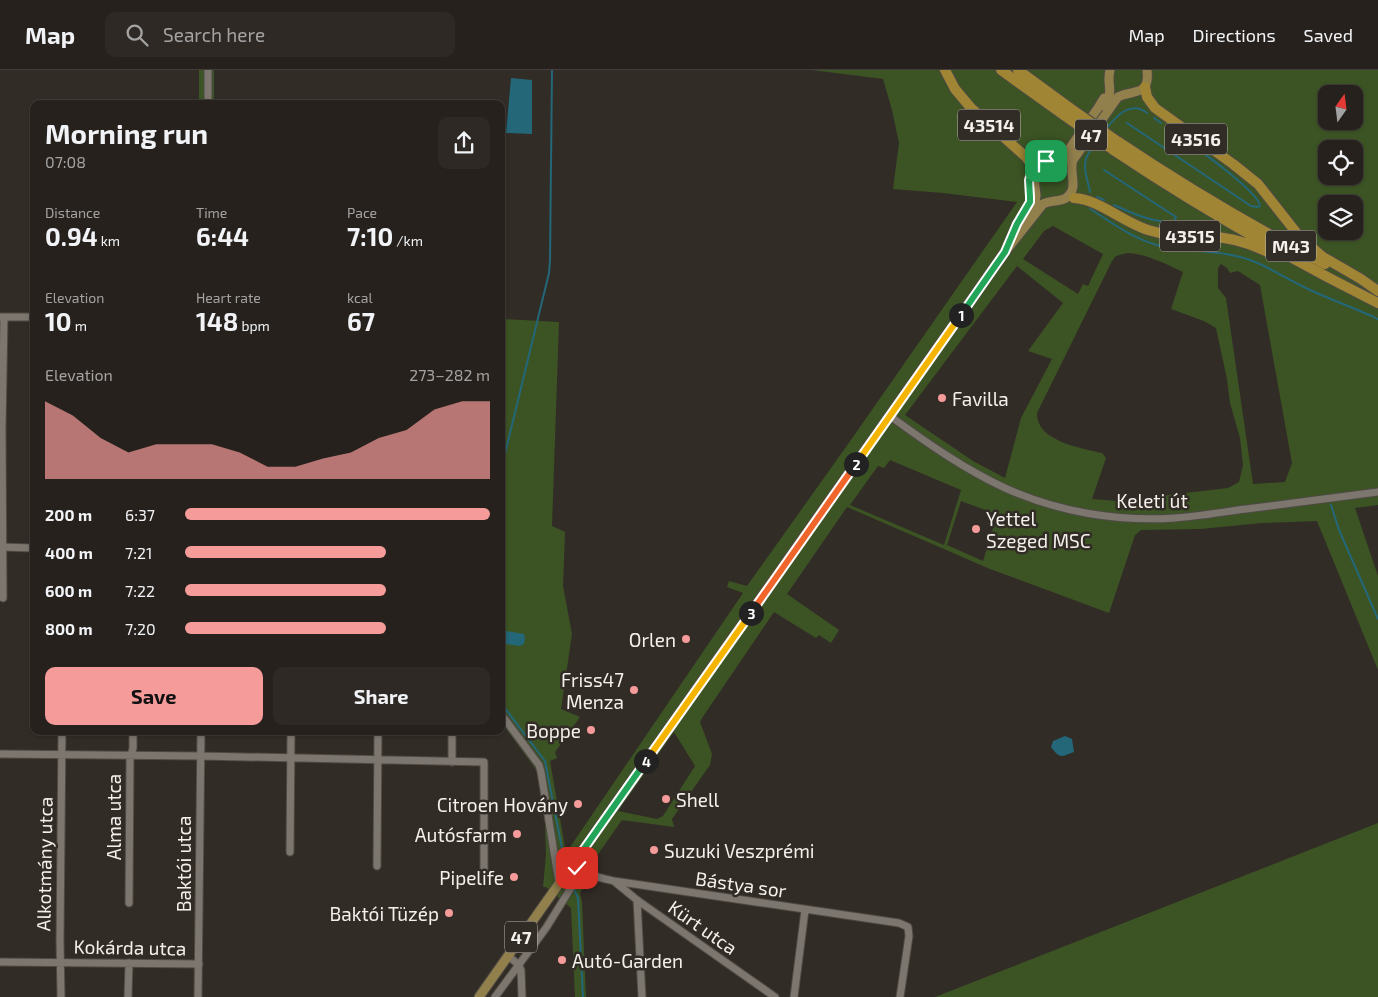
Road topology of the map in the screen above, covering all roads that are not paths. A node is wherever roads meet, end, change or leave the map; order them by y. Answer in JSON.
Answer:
{"nodes":[{"id":1,"x":208,"y":70,"type":"edge"},
{"id":2,"x":945,"y":70,"type":"edge"},
{"id":3,"x":1001,"y":70,"type":"edge"},
{"id":4,"x":1018,"y":70,"type":"edge"},
{"id":5,"x":1104,"y":70,"type":"edge"},
{"id":6,"x":1110,"y":70,"type":"edge"},
{"id":7,"x":1147,"y":70,"type":"edge"},
{"id":8,"x":1152,"y":70,"type":"edge"},
{"id":9,"x":1145,"y":90,"type":"junction"},
{"id":10,"x":208,"y":100,"type":"edge"},
{"id":11,"x":1068,"y":112,"type":"junction"},
{"id":12,"x":1114,"y":145,"type":"junction"},
{"id":13,"x":1034,"y":172,"type":"junction"},
{"id":14,"x":1036,"y":195,"type":"junction"},
{"id":15,"x":1074,"y":198,"type":"junction"},
{"id":16,"x":1048,"y":204,"type":"junction"},
{"id":17,"x":1005,"y":252,"type":"junction"},
{"id":18,"x":1309,"y":267,"type":"junction"},
{"id":19,"x":1378,"y":291,"type":"edge"},
{"id":20,"x":1378,"y":302,"type":"edge"},
{"id":21,"x":2,"y":317,"type":"edge"},
{"id":22,"x":30,"y":317,"type":"edge"},
{"id":23,"x":890,"y":416,"type":"junction"},
{"id":24,"x":1378,"y":492,"type":"edge"},
{"id":25,"x":1,"y":547,"type":"edge"},
{"id":26,"x":30,"y":548,"type":"edge"},
{"id":27,"x":3,"y":598,"type":"dead end"},
{"id":28,"x":505,"y":719,"type":"edge"},
{"id":29,"x":62,"y":735,"type":"edge"},
{"id":30,"x":133,"y":735,"type":"edge"},
{"id":31,"x":201,"y":735,"type":"edge"},
{"id":32,"x":291,"y":735,"type":"edge"},
{"id":33,"x":378,"y":735,"type":"edge"},
{"id":34,"x":452,"y":735,"type":"edge"},
{"id":35,"x":0,"y":754,"type":"edge"},
{"id":36,"x":62,"y":754,"type":"junction"},
{"id":37,"x":131,"y":755,"type":"junction"},
{"id":38,"x":201,"y":756,"type":"junction"},
{"id":39,"x":290,"y":758,"type":"junction"},
{"id":40,"x":377,"y":760,"type":"junction"},
{"id":41,"x":452,"y":762,"type":"junction"},
{"id":42,"x":290,"y":852,"type":"dead end"},
{"id":43,"x":573,"y":864,"type":"junction"},
{"id":44,"x":377,"y":866,"type":"dead end"},
{"id":45,"x":484,"y":870,"type":"dead end"},
{"id":46,"x":583,"y":871,"type":"junction"},
{"id":47,"x":561,"y":880,"type":"junction"},
{"id":48,"x":614,"y":881,"type":"junction"},
{"id":49,"x":637,"y":885,"type":"junction"},
{"id":50,"x":636,"y":899,"type":"junction"},
{"id":51,"x":128,"y":903,"type":"dead end"},
{"id":52,"x":805,"y":910,"type":"junction"},
{"id":53,"x":508,"y":956,"type":"junction"},
{"id":54,"x":0,"y":962,"type":"edge"},
{"id":55,"x":61,"y":962,"type":"junction"},
{"id":56,"x":129,"y":963,"type":"junction"},
{"id":57,"x":198,"y":964,"type":"junction"},
{"id":58,"x":518,"y":964,"type":"junction"},
{"id":59,"x":510,"y":976,"type":"junction"},
{"id":60,"x":521,"y":979,"type":"junction"},
{"id":61,"x":61,"y":997,"type":"edge"},
{"id":62,"x":128,"y":997,"type":"edge"},
{"id":63,"x":198,"y":997,"type":"edge"},
{"id":64,"x":479,"y":997,"type":"edge"},
{"id":65,"x":495,"y":997,"type":"edge"},
{"id":66,"x":522,"y":997,"type":"edge"},
{"id":67,"x":642,"y":997,"type":"edge"},
{"id":68,"x":775,"y":997,"type":"edge"},
{"id":69,"x":794,"y":997,"type":"edge"},
{"id":70,"x":900,"y":997,"type":"edge"}],
"edges":[{"from":1,"to":10,"type":"street"},
{"from":2,"to":13,"type":"highway","number":"43514"},
{"from":3,"to":11,"type":"highway","number":"M43"},
{"from":4,"to":11,"type":"highway","number":"M43"},
{"from":5,"to":13,"type":"main road","number":"47"},
{"from":6,"to":13,"type":"main road","number":"47"},
{"from":7,"to":9,"type":"main road"},
{"from":8,"to":9,"type":"main road"},
{"from":9,"to":15,"type":"main road","number":"47"},
{"from":9,"to":16,"type":"main road","number":"47"},
{"from":9,"to":19,"type":"highway","number":"43516"},
{"from":11,"to":12,"type":"highway","number":"M43","bridge":true},
{"from":12,"to":18,"type":"highway","number":"M43"},
{"from":12,"to":19,"type":"highway","number":"M43"},
{"from":13,"to":14,"type":"main road","number":"47"},
{"from":13,"to":17,"type":"main road","number":"47"},
{"from":14,"to":16,"type":"main road"},
{"from":14,"to":17,"type":"main road","number":"47"},
{"from":15,"to":16,"type":"main road"},
{"from":15,"to":18,"type":"highway","number":"43515"},
{"from":16,"to":17,"type":"main road","number":"47"},
{"from":17,"to":23,"type":"main road","number":"47"},
{"from":18,"to":20,"type":"highway","number":"M43"},
{"from":21,"to":22,"type":"street"},
{"from":21,"to":25,"type":"street"},
{"from":23,"to":24,"type":"street","name":"Keleti út"},
{"from":23,"to":43,"type":"main road","number":"47"},
{"from":25,"to":26,"type":"street"},
{"from":25,"to":27,"type":"street"},
{"from":28,"to":47,"type":"street"},
{"from":29,"to":36,"type":"street","name":"Alkotmány utca"},
{"from":30,"to":37,"type":"street","name":"Alma utca"},
{"from":31,"to":38,"type":"street","name":"Baktói utca"},
{"from":32,"to":39,"type":"street"},
{"from":33,"to":40,"type":"street"},
{"from":34,"to":41,"type":"street"},
{"from":35,"to":36,"type":"street"},
{"from":36,"to":37,"type":"street"},
{"from":36,"to":55,"type":"street","name":"Alkotmány utca"},
{"from":37,"to":38,"type":"street"},
{"from":37,"to":51,"type":"street","name":"Alma utca"},
{"from":38,"to":39,"type":"street"},
{"from":38,"to":57,"type":"street","name":"Baktói utca"},
{"from":39,"to":40,"type":"street"},
{"from":39,"to":42,"type":"street"},
{"from":40,"to":41,"type":"street"},
{"from":40,"to":44,"type":"street"},
{"from":41,"to":45,"type":"street"},
{"from":43,"to":46,"type":"street","name":"Bástya sor"},
{"from":43,"to":47,"type":"main road","number":"47"},
{"from":46,"to":48,"type":"street","name":"Bástya sor"},
{"from":46,"to":58,"type":"street"},
{"from":47,"to":53,"type":"main road","number":"47"},
{"from":48,"to":49,"type":"street","name":"Bástya sor"},
{"from":48,"to":50,"type":"street","name":"Kürt utca"},
{"from":49,"to":50,"type":"street"},
{"from":49,"to":52,"type":"street","name":"Bástya sor"},
{"from":50,"to":67,"type":"street"},
{"from":50,"to":68,"type":"street","name":"Kürt utca"},
{"from":52,"to":69,"type":"street"},
{"from":52,"to":70,"type":"street","name":"Bástya sor"},
{"from":53,"to":58,"type":"street"},
{"from":53,"to":64,"type":"main road","number":"47"},
{"from":54,"to":55,"type":"street","name":"Kokárda utca"},
{"from":55,"to":56,"type":"street","name":"Kokárda utca"},
{"from":55,"to":61,"type":"street","name":"Alkotmány utca"},
{"from":56,"to":57,"type":"street","name":"Kokárda utca"},
{"from":56,"to":62,"type":"street"},
{"from":57,"to":63,"type":"street","name":"Baktói utca"},
{"from":58,"to":59,"type":"street"},
{"from":58,"to":60,"type":"street"},
{"from":59,"to":60,"type":"street"},
{"from":59,"to":65,"type":"street"},
{"from":60,"to":66,"type":"street"}]}
